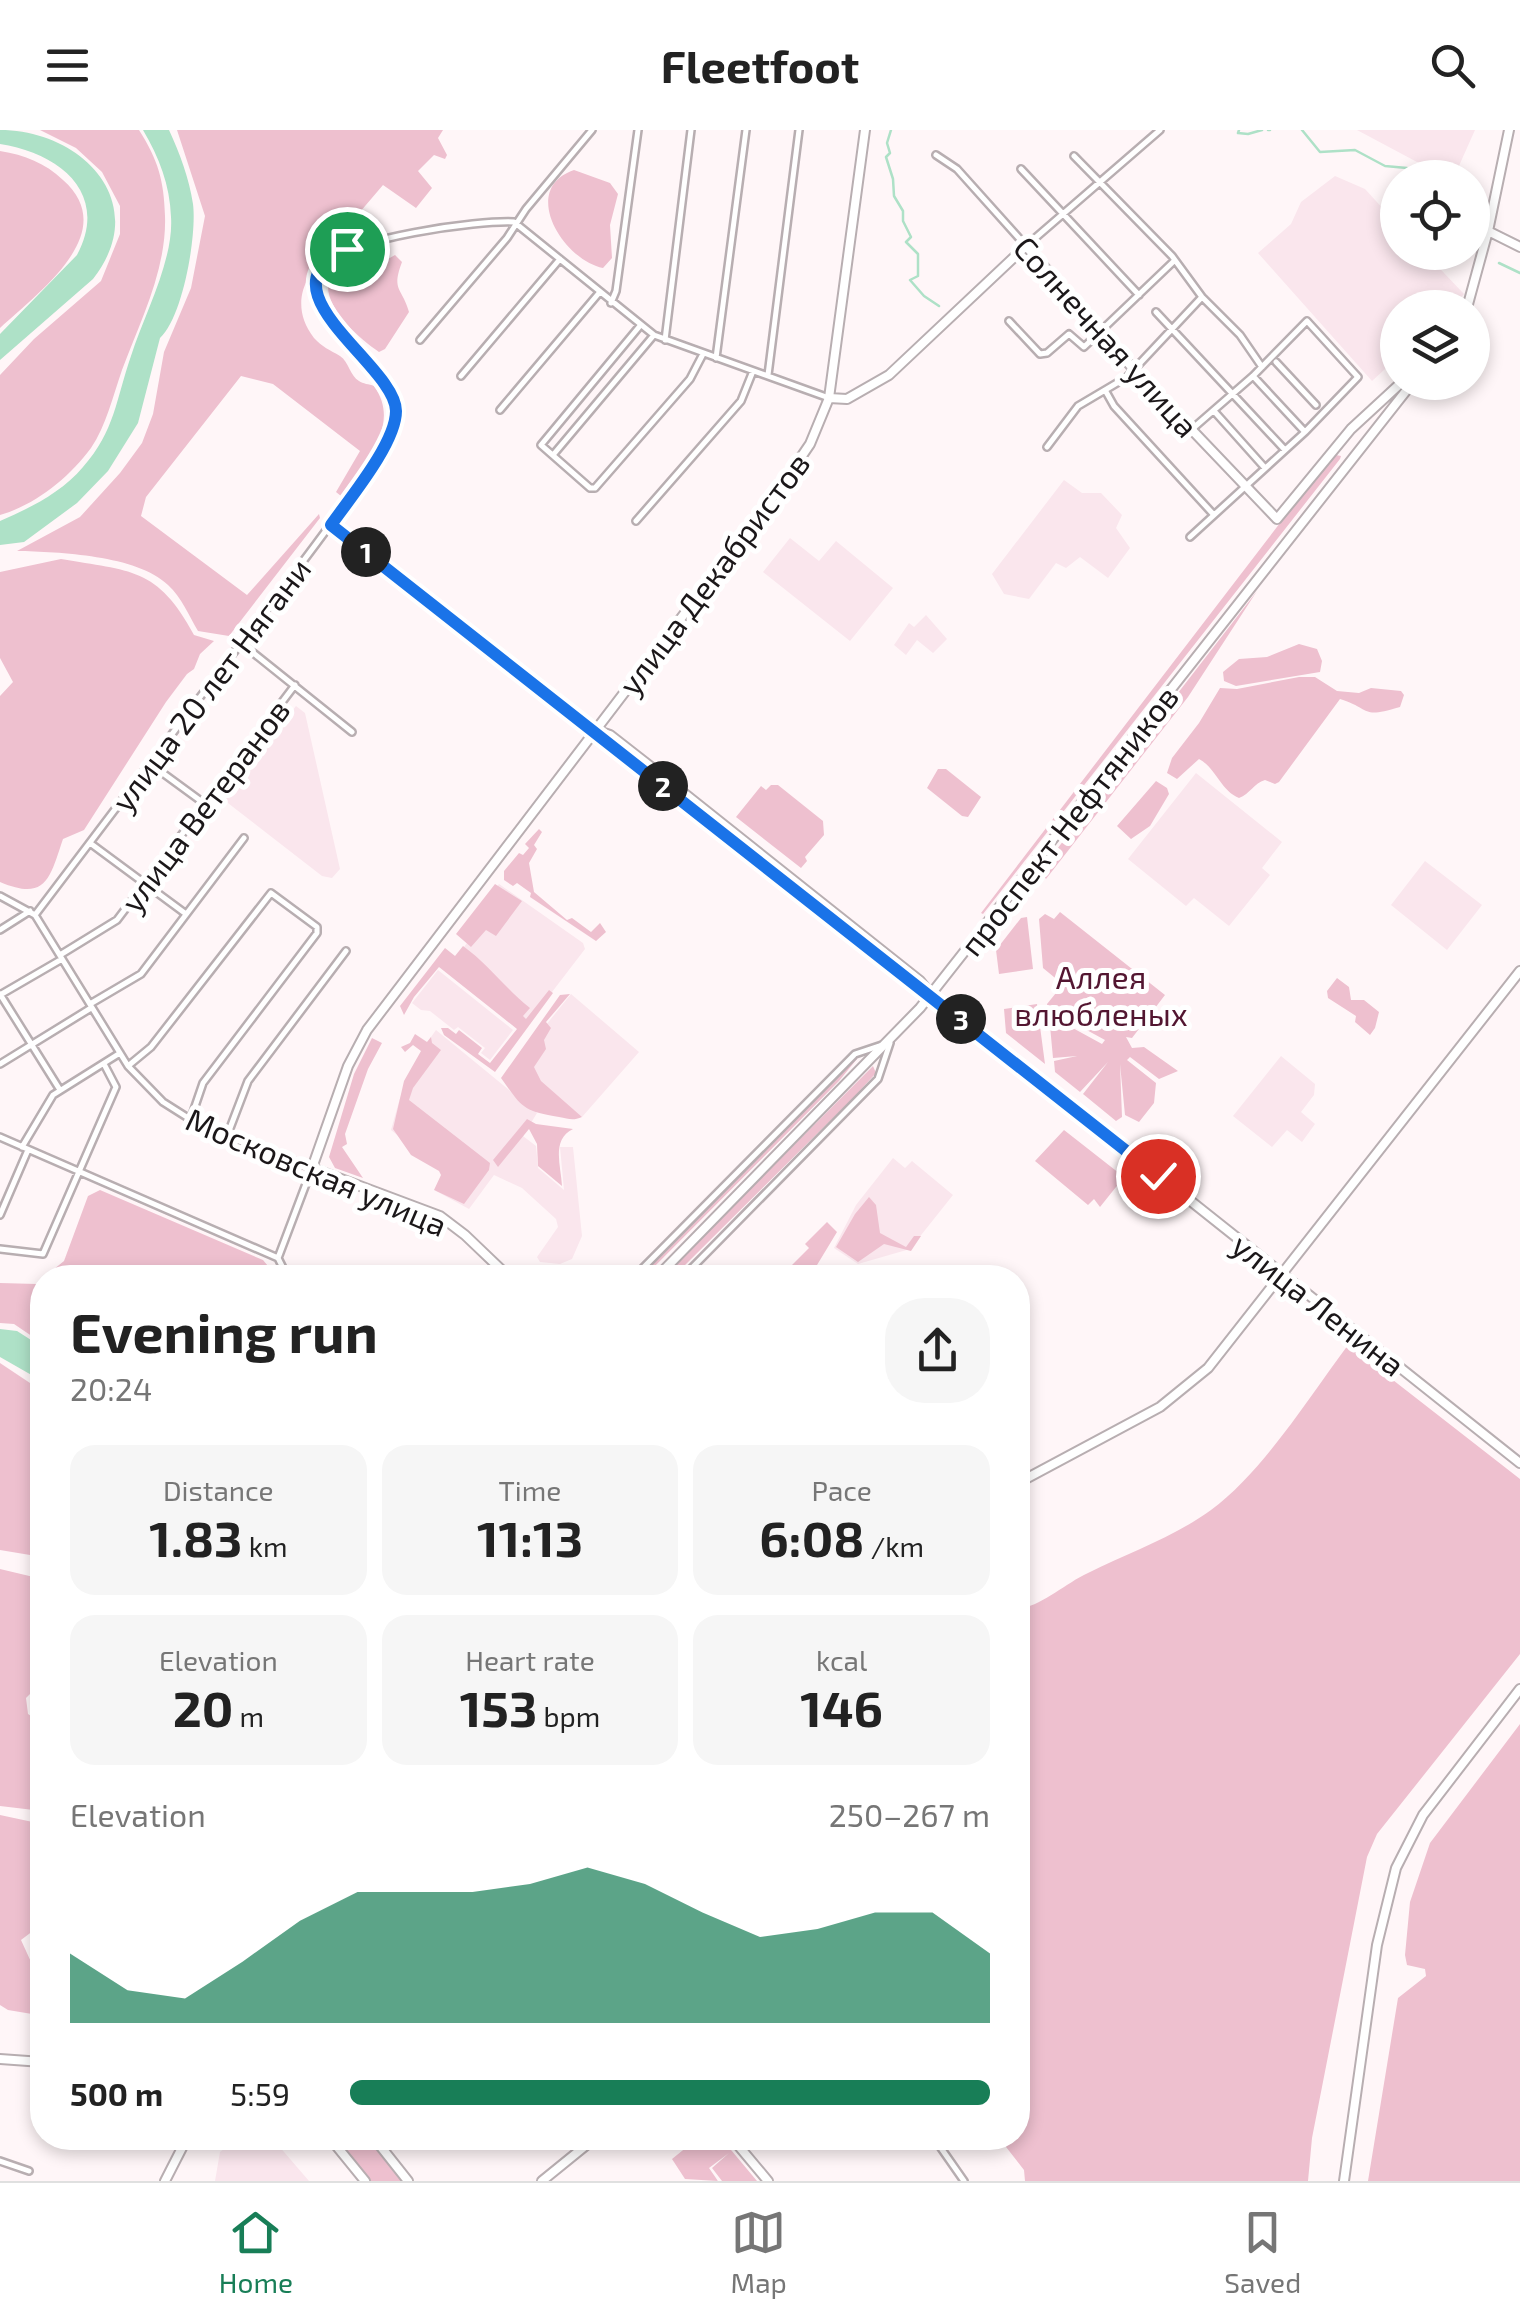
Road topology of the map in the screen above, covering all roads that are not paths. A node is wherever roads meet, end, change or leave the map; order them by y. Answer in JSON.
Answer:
{"nodes":[{"id":1,"x":592,"y":130,"type":"edge"},
{"id":2,"x":638,"y":130,"type":"edge"},
{"id":3,"x":692,"y":130,"type":"edge"},
{"id":4,"x":746,"y":130,"type":"edge"},
{"id":5,"x":799,"y":130,"type":"edge"},
{"id":6,"x":865,"y":130,"type":"edge"},
{"id":7,"x":1160,"y":130,"type":"edge"},
{"id":8,"x":1509,"y":130,"type":"edge"},
{"id":9,"x":936,"y":155,"type":"dead end"},
{"id":10,"x":1074,"y":156,"type":"dead end"},
{"id":11,"x":1022,"y":169,"type":"dead end"},
{"id":12,"x":1098,"y":182,"type":"junction"},
{"id":13,"x":1062,"y":214,"type":"junction"},
{"id":14,"x":1490,"y":221,"type":"edge"},
{"id":15,"x":518,"y":223,"type":"junction"},
{"id":16,"x":1490,"y":232,"type":"edge"},
{"id":17,"x":1026,"y":246,"type":"junction"},
{"id":18,"x":1520,"y":248,"type":"edge"},
{"id":19,"x":560,"y":259,"type":"junction"},
{"id":20,"x":1175,"y":260,"type":"junction"},
{"id":21,"x":599,"y":292,"type":"junction"},
{"id":22,"x":1139,"y":295,"type":"junction"},
{"id":23,"x":1202,"y":297,"type":"junction"},
{"id":24,"x":611,"y":302,"type":"junction"},
{"id":25,"x":1156,"y":312,"type":"dead end"},
{"id":26,"x":1009,"y":321,"type":"dead end"},
{"id":27,"x":640,"y":326,"type":"junction"},
{"id":28,"x":1171,"y":328,"type":"junction"},
{"id":29,"x":1102,"y":331,"type":"junction"},
{"id":30,"x":654,"y":335,"type":"junction"},
{"id":31,"x":420,"y":340,"type":"dead end"},
{"id":32,"x":665,"y":340,"type":"junction"},
{"id":33,"x":703,"y":354,"type":"junction"},
{"id":34,"x":716,"y":358,"type":"junction"},
{"id":35,"x":1276,"y":362,"type":"dead end"},
{"id":36,"x":1262,"y":367,"type":"junction"},
{"id":37,"x":1135,"y":370,"type":"junction"},
{"id":38,"x":753,"y":371,"type":"junction"},
{"id":39,"x":460,"y":376,"type":"dead end"},
{"id":40,"x":768,"y":376,"type":"junction"},
{"id":41,"x":1253,"y":376,"type":"junction"},
{"id":42,"x":1105,"y":390,"type":"junction"},
{"id":43,"x":1233,"y":394,"type":"junction"},
{"id":44,"x":829,"y":398,"type":"junction"},
{"id":45,"x":1380,"y":400,"type":"joint"},
{"id":46,"x":1398,"y":400,"type":"edge"},
{"id":47,"x":1316,"y":405,"type":"dead end"},
{"id":48,"x":1392,"y":408,"type":"junction"},
{"id":49,"x":500,"y":410,"type":"dead end"},
{"id":50,"x":1214,"y":411,"type":"junction"},
{"id":51,"x":1191,"y":430,"type":"junction"},
{"id":52,"x":1305,"y":432,"type":"junction"},
{"id":53,"x":1047,"y":447,"type":"dead end"},
{"id":54,"x":1285,"y":450,"type":"junction"},
{"id":55,"x":553,"y":455,"type":"junction"},
{"id":56,"x":1266,"y":468,"type":"junction"},
{"id":57,"x":1245,"y":488,"type":"junction"},
{"id":58,"x":1214,"y":515,"type":"junction"},
{"id":59,"x":636,"y":521,"type":"dead end"},
{"id":60,"x":331,"y":525,"type":"junction"},
{"id":61,"x":1190,"y":536,"type":"dead end"},
{"id":62,"x":240,"y":643,"type":"junction"},
{"id":63,"x":295,"y":686,"type":"junction"},
{"id":64,"x":595,"y":730,"type":"junction"},
{"id":65,"x":352,"y":732,"type":"dead end"},
{"id":66,"x":149,"y":763,"type":"junction"},
{"id":67,"x":205,"y":804,"type":"junction"},
{"id":68,"x":244,"y":838,"type":"dead end"},
{"id":69,"x":90,"y":842,"type":"junction"},
{"id":70,"x":145,"y":883,"type":"junction"},
{"id":71,"x":0,"y":896,"type":"edge"},
{"id":72,"x":32,"y":913,"type":"junction"},
{"id":73,"x":186,"y":914,"type":"junction"},
{"id":74,"x":0,"y":930,"type":"edge"},
{"id":75,"x":346,"y":951,"type":"dead end"},
{"id":76,"x":61,"y":957,"type":"junction"},
{"id":77,"x":1520,"y":971,"type":"edge"},
{"id":78,"x":0,"y":995,"type":"edge"},
{"id":79,"x":931,"y":995,"type":"junction"},
{"id":80,"x":91,"y":1006,"type":"junction"},
{"id":81,"x":890,"y":1042,"type":"junction"},
{"id":82,"x":32,"y":1044,"type":"junction"},
{"id":83,"x":120,"y":1054,"type":"junction"},
{"id":84,"x":0,"y":1064,"type":"edge"},
{"id":85,"x":104,"y":1064,"type":"junction"},
{"id":86,"x":128,"y":1066,"type":"junction"},
{"id":87,"x":60,"y":1090,"type":"junction"},
{"id":88,"x":190,"y":1121,"type":"junction"},
{"id":89,"x":0,"y":1137,"type":"edge"},
{"id":90,"x":227,"y":1137,"type":"junction"},
{"id":91,"x":25,"y":1148,"type":"junction"},
{"id":92,"x":312,"y":1168,"type":"junction"},
{"id":93,"x":78,"y":1172,"type":"junction"},
{"id":94,"x":0,"y":1216,"type":"edge"},
{"id":95,"x":0,"y":1249,"type":"edge"},
{"id":96,"x":278,"y":1258,"type":"junction"},
{"id":97,"x":282,"y":1265,"type":"edge"},
{"id":98,"x":496,"y":1265,"type":"edge"},
{"id":99,"x":646,"y":1265,"type":"edge"},
{"id":100,"x":669,"y":1265,"type":"edge"},
{"id":101,"x":695,"y":1265,"type":"edge"},
{"id":102,"x":1283,"y":1276,"type":"junction"},
{"id":103,"x":1520,"y":1463,"type":"edge"},
{"id":104,"x":1030,"y":1477,"type":"edge"},
{"id":105,"x":1520,"y":1690,"type":"edge"},
{"id":106,"x":0,"y":2059,"type":"edge"},
{"id":107,"x":30,"y":2061,"type":"edge"},
{"id":108,"x":181,"y":2150,"type":"edge"},
{"id":109,"x":340,"y":2150,"type":"edge"},
{"id":110,"x":383,"y":2150,"type":"edge"},
{"id":111,"x":579,"y":2150,"type":"edge"},
{"id":112,"x":742,"y":2150,"type":"edge"},
{"id":113,"x":942,"y":2150,"type":"edge"},
{"id":114,"x":0,"y":2162,"type":"edge"},
{"id":115,"x":28,"y":2171,"type":"dead end"},
{"id":116,"x":165,"y":2181,"type":"edge"},
{"id":117,"x":366,"y":2181,"type":"edge"},
{"id":118,"x":408,"y":2181,"type":"edge"},
{"id":119,"x":542,"y":2181,"type":"edge"},
{"id":120,"x":768,"y":2181,"type":"edge"},
{"id":121,"x":964,"y":2181,"type":"edge"},
{"id":122,"x":1344,"y":2181,"type":"edge"}],
"edges":[{"from":1,"to":15,"type":"street"},
{"from":2,"to":24,"type":"street"},
{"from":3,"to":32,"type":"street"},
{"from":4,"to":34,"type":"street"},
{"from":5,"to":40,"type":"street"},
{"from":6,"to":44,"type":"main road","name":"улица Декабристов"},
{"from":7,"to":12,"type":"street"},
{"from":8,"to":14,"type":"main road"},
{"from":9,"to":17,"type":"street","name":"Солнечная улица"},
{"from":10,"to":12,"type":"street"},
{"from":11,"to":13,"type":"street"},
{"from":12,"to":13,"type":"street"},
{"from":12,"to":20,"type":"street"},
{"from":13,"to":17,"type":"street"},
{"from":13,"to":22,"type":"street"},
{"from":15,"to":19,"type":"street"},
{"from":15,"to":31,"type":"street"},
{"from":15,"to":60,"type":"street","name":"улица 20 лет Нягани"},
{"from":16,"to":18,"type":"main road"},
{"from":17,"to":29,"type":"main road","name":"Солнечная улица"},
{"from":17,"to":44,"type":"main road"},
{"from":19,"to":21,"type":"street"},
{"from":19,"to":39,"type":"street"},
{"from":20,"to":22,"type":"street"},
{"from":20,"to":23,"type":"street"},
{"from":21,"to":24,"type":"street"},
{"from":21,"to":49,"type":"street"},
{"from":22,"to":29,"type":"street"},
{"from":23,"to":28,"type":"street"},
{"from":23,"to":36,"type":"street"},
{"from":24,"to":27,"type":"street"},
{"from":25,"to":28,"type":"street"},
{"from":26,"to":29,"type":"street"},
{"from":27,"to":30,"type":"street"},
{"from":27,"to":55,"type":"street"},
{"from":28,"to":37,"type":"street"},
{"from":28,"to":43,"type":"street"},
{"from":29,"to":37,"type":"main road","name":"Солнечная улица"},
{"from":30,"to":32,"type":"street"},
{"from":30,"to":55,"type":"street"},
{"from":32,"to":33,"type":"street"},
{"from":33,"to":34,"type":"street"},
{"from":33,"to":55,"type":"street"},
{"from":34,"to":38,"type":"street"},
{"from":35,"to":47,"type":"street"},
{"from":36,"to":41,"type":"street"},
{"from":36,"to":52,"type":"street"},
{"from":37,"to":42,"type":"street"},
{"from":37,"to":51,"type":"main road","name":"Солнечная улица"},
{"from":38,"to":40,"type":"street"},
{"from":38,"to":59,"type":"street"},
{"from":40,"to":44,"type":"street"},
{"from":41,"to":43,"type":"street"},
{"from":41,"to":52,"type":"street"},
{"from":42,"to":53,"type":"street"},
{"from":42,"to":58,"type":"street"},
{"from":43,"to":50,"type":"street"},
{"from":43,"to":54,"type":"street"},
{"from":44,"to":64,"type":"main road","name":"улица Декабристов"},
{"from":45,"to":48,"type":"main road"},
{"from":45,"to":57,"type":"main road","name":"Солнечная улица"},
{"from":46,"to":48,"type":"main road","name":"проспект Нефтяников"},
{"from":48,"to":79,"type":"main road","name":"проспект Нефтяников"},
{"from":50,"to":51,"type":"street"},
{"from":50,"to":56,"type":"street"},
{"from":51,"to":57,"type":"main road","name":"Солнечная улица"},
{"from":52,"to":54,"type":"street"},
{"from":54,"to":56,"type":"street"},
{"from":56,"to":57,"type":"street"},
{"from":57,"to":58,"type":"street"},
{"from":58,"to":61,"type":"street"},
{"from":60,"to":62,"type":"street","name":"улица 20 лет Нягани"},
{"from":60,"to":64,"type":"main road","name":"улица Ленина"},
{"from":62,"to":63,"type":"street"},
{"from":62,"to":66,"type":"street","name":"улица 20 лет Нягани"},
{"from":63,"to":65,"type":"street"},
{"from":63,"to":67,"type":"street","name":"улица Ветеранов"},
{"from":64,"to":79,"type":"main road","name":"улица Ленина"},
{"from":64,"to":92,"type":"main road","name":"улица Декабристов"},
{"from":66,"to":67,"type":"street"},
{"from":66,"to":69,"type":"street","name":"улица 20 лет Нягани"},
{"from":67,"to":70,"type":"street","name":"улица Ветеранов"},
{"from":68,"to":73,"type":"street"},
{"from":69,"to":70,"type":"street"},
{"from":69,"to":72,"type":"street","name":"улица 20 лет Нягани"},
{"from":70,"to":73,"type":"street"},
{"from":70,"to":76,"type":"street","name":"улица Ветеранов"},
{"from":71,"to":72,"type":"street"},
{"from":72,"to":74,"type":"street"},
{"from":72,"to":76,"type":"street","name":"Московская улица"},
{"from":73,"to":80,"type":"street"},
{"from":75,"to":90,"type":"street"},
{"from":76,"to":78,"type":"street","name":"улица Ветеранов"},
{"from":76,"to":80,"type":"street","name":"Московская улица"},
{"from":77,"to":102,"type":"main road"},
{"from":78,"to":82,"type":"street"},
{"from":79,"to":81,"type":"main road","name":"проспект Нефтяников"},
{"from":79,"to":102,"type":"main road","name":"улица Ленина"},
{"from":80,"to":82,"type":"street"},
{"from":80,"to":83,"type":"street","name":"Московская улица"},
{"from":81,"to":99,"type":"street"},
{"from":81,"to":100,"type":"main road","name":"проспект Нефтяников"},
{"from":81,"to":101,"type":"street"},
{"from":82,"to":84,"type":"street"},
{"from":82,"to":87,"type":"street"},
{"from":83,"to":85,"type":"street"},
{"from":83,"to":86,"type":"street","name":"Московская улица"},
{"from":85,"to":87,"type":"street"},
{"from":85,"to":93,"type":"street"},
{"from":86,"to":88,"type":"street","name":"Московская улица"},
{"from":86,"to":88,"type":"street"},
{"from":87,"to":91,"type":"street"},
{"from":88,"to":90,"type":"street","name":"Московская улица"},
{"from":89,"to":91,"type":"street"},
{"from":90,"to":92,"type":"street","name":"Московская улица"},
{"from":91,"to":93,"type":"street"},
{"from":91,"to":94,"type":"street"},
{"from":92,"to":96,"type":"street"},
{"from":92,"to":98,"type":"main road","name":"Московская улица"},
{"from":93,"to":95,"type":"street"},
{"from":93,"to":96,"type":"street"},
{"from":96,"to":97,"type":"street"},
{"from":102,"to":103,"type":"main road","name":"улица Ленина"},
{"from":102,"to":104,"type":"main road"},
{"from":105,"to":122,"type":"main road"},
{"from":106,"to":107,"type":"main road"},
{"from":108,"to":116,"type":"main road"},
{"from":109,"to":117,"type":"main road"},
{"from":110,"to":118,"type":"main road"},
{"from":111,"to":119,"type":"main road"},
{"from":112,"to":120,"type":"main road"},
{"from":113,"to":121,"type":"street"},
{"from":114,"to":115,"type":"street"}]}
